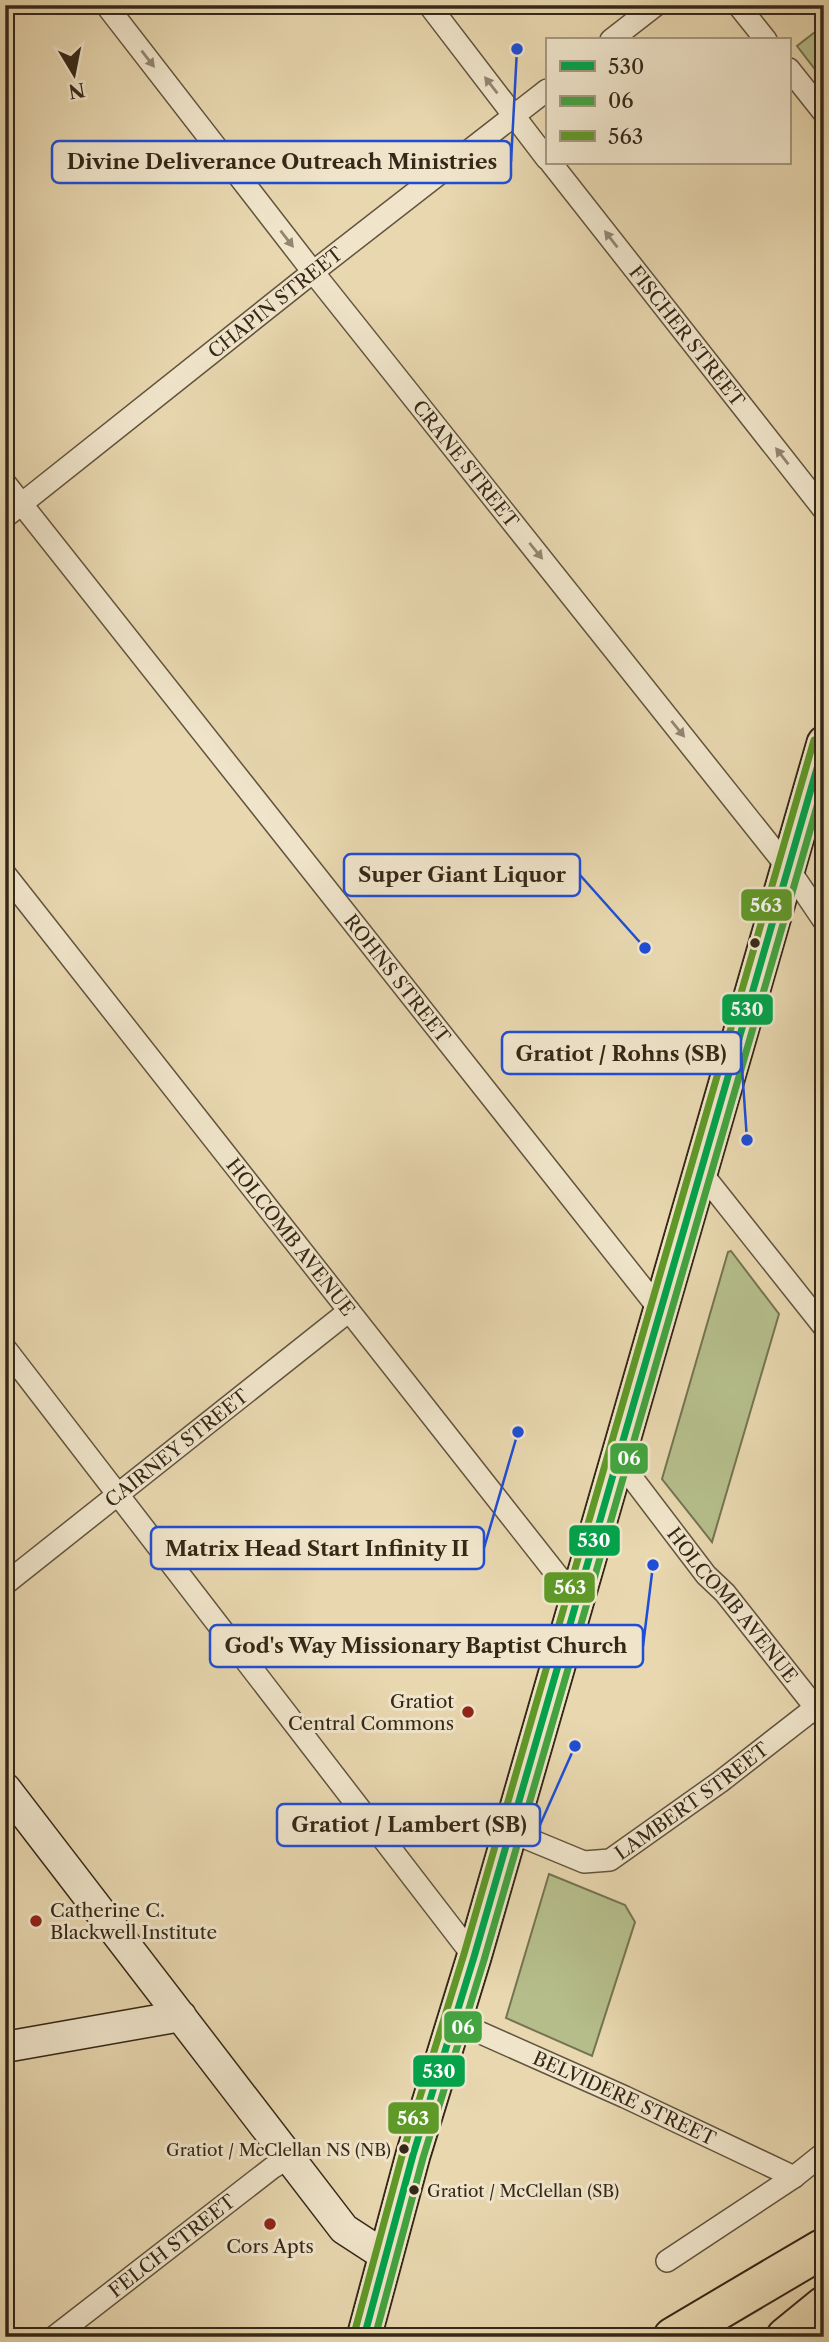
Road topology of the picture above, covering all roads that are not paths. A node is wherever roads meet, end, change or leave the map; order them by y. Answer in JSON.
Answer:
{"nodes":[{"id":1,"x":106,"y":5,"type":"edge"},
{"id":2,"x":429,"y":5,"type":"edge"},
{"id":3,"x":656,"y":5,"type":"edge"},
{"id":4,"x":738,"y":5,"type":"edge"},
{"id":5,"x":614,"y":38,"type":"edge"},
{"id":6,"x":764,"y":38,"type":"edge"},
{"id":7,"x":790,"y":70,"type":"edge"},
{"id":8,"x":546,"y":91,"type":"edge"},
{"id":9,"x":824,"y":113,"type":"edge"},
{"id":10,"x":515,"y":116,"type":"junction"},
{"id":11,"x":546,"y":158,"type":"edge"},
{"id":12,"x":552,"y":164,"type":"edge"},
{"id":13,"x":313,"y":272,"type":"junction"},
{"id":14,"x":5,"y":483,"type":"edge"},
{"id":15,"x":824,"y":510,"type":"edge"},
{"id":16,"x":14,"y":511,"type":"edge"},
{"id":17,"x":824,"y":743,"type":"edge"},
{"id":18,"x":788,"y":868,"type":"junction"},
{"id":19,"x":5,"y":874,"type":"edge"},
{"id":20,"x":824,"y":921,"type":"edge"},
{"id":21,"x":700,"y":1171,"type":"junction"},
{"id":22,"x":660,"y":1310,"type":"junction"},
{"id":23,"x":349,"y":1311,"type":"junction"},
{"id":24,"x":824,"y":1327,"type":"edge"},
{"id":25,"x":5,"y":1348,"type":"edge"},
{"id":26,"x":617,"y":1458,"type":"junction"},
{"id":27,"x":118,"y":1494,"type":"junction"},
{"id":28,"x":5,"y":1584,"type":"edge"},
{"id":29,"x":576,"y":1599,"type":"junction"},
{"id":30,"x":821,"y":1709,"type":"edge"},
{"id":31,"x":5,"y":1788,"type":"edge"},
{"id":32,"x":509,"y":1831,"type":"junction"},
{"id":33,"x":474,"y":1957,"type":"junction"},
{"id":34,"x":181,"y":2016,"type":"junction"},
{"id":35,"x":454,"y":2021,"type":"junction"},
{"id":36,"x":5,"y":2047,"type":"edge"},
{"id":37,"x":824,"y":2153,"type":"edge"},
{"id":38,"x":289,"y":2158,"type":"junction"},
{"id":39,"x":794,"y":2178,"type":"junction"},
{"id":40,"x":823,"y":2249,"type":"edge"},
{"id":41,"x":387,"y":2257,"type":"junction"},
{"id":42,"x":667,"y":2261,"type":"dead end"},
{"id":43,"x":824,"y":2306,"type":"edge"},
{"id":44,"x":54,"y":2337,"type":"edge"},
{"id":45,"x":364,"y":2337,"type":"edge"},
{"id":46,"x":673,"y":2337,"type":"edge"},
{"id":47,"x":702,"y":2337,"type":"edge"},
{"id":48,"x":786,"y":2337,"type":"edge"}],
"edges":[{"from":1,"to":13,"type":"street","name":"CRANE STREET","one_way":true},
{"from":10,"to":2,"type":"street","one_way":true},
{"from":3,"to":5,"type":"street"},
{"from":4,"to":6,"type":"street"},
{"from":7,"to":9,"type":"street"},
{"from":8,"to":10,"type":"street","name":"CHAPIN STREET"},
{"from":10,"to":11,"type":"street"},
{"from":10,"to":13,"type":"street","name":"CHAPIN STREET"},
{"from":15,"to":12,"type":"street","name":"FISCHER STREET","one_way":true},
{"from":13,"to":16,"type":"street","name":"CHAPIN STREET"},
{"from":13,"to":18,"type":"street","name":"CRANE STREET","one_way":true},
{"from":14,"to":16,"type":"street","name":"ROHNS STREET"},
{"from":16,"to":22,"type":"street","name":"ROHNS STREET"},
{"from":17,"to":18,"type":"main road"},
{"from":18,"to":20,"type":"street","name":"CRANE STREET"},
{"from":18,"to":21,"type":"main road"},
{"from":19,"to":23,"type":"street","name":"HOLCOMB AVENUE"},
{"from":21,"to":22,"type":"main road"},
{"from":21,"to":24,"type":"street"},
{"from":22,"to":26,"type":"main road"},
{"from":23,"to":27,"type":"street","name":"CAIRNEY STREET"},
{"from":23,"to":29,"type":"street","name":"HOLCOMB AVENUE"},
{"from":25,"to":27,"type":"street"},
{"from":26,"to":29,"type":"main road"},
{"from":26,"to":30,"type":"street","name":"HOLCOMB AVENUE"},
{"from":27,"to":28,"type":"street","name":"CAIRNEY STREET"},
{"from":27,"to":33,"type":"street"},
{"from":29,"to":32,"type":"main road"},
{"from":30,"to":32,"type":"street","name":"LAMBERT STREET"},
{"from":31,"to":34,"type":"street"},
{"from":32,"to":33,"type":"main road"},
{"from":33,"to":35,"type":"main road"},
{"from":34,"to":36,"type":"street"},
{"from":34,"to":38,"type":"street"},
{"from":35,"to":39,"type":"street","name":"BELVIDERE STREET"},
{"from":35,"to":41,"type":"main road"},
{"from":37,"to":39,"type":"street"},
{"from":38,"to":41,"type":"street"},
{"from":38,"to":44,"type":"street","name":"FELCH STREET"},
{"from":39,"to":42,"type":"street"},
{"from":40,"to":46,"type":"highway"},
{"from":40,"to":47,"type":"highway"},
{"from":41,"to":45,"type":"main road"},
{"from":43,"to":48,"type":"highway"}]}
